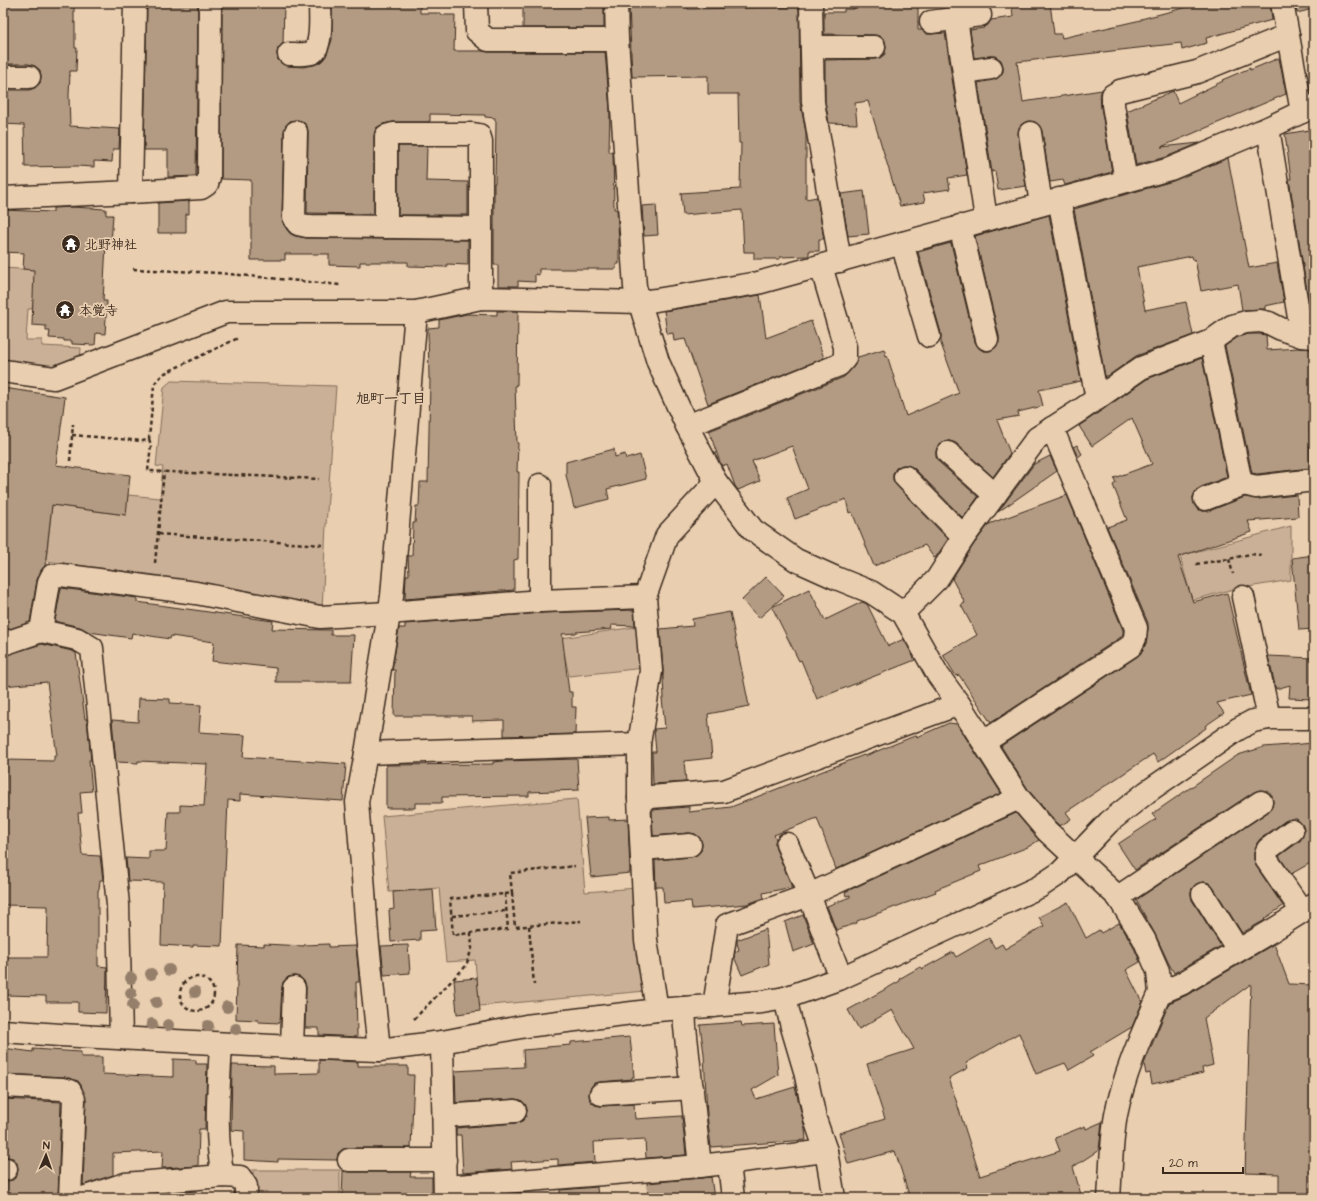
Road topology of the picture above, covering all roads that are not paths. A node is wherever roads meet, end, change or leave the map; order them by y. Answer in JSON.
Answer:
{"nodes":[{"id":1,"x":135,"y":3,"type":"edge"},
{"id":2,"x":210,"y":3,"type":"edge"},
{"id":3,"x":320,"y":3,"type":"edge"},
{"id":4,"x":476,"y":3,"type":"edge"},
{"id":5,"x":616,"y":3,"type":"edge"},
{"id":6,"x":811,"y":3,"type":"edge"},
{"id":7,"x":1282,"y":3,"type":"edge"},
{"id":8,"x":980,"y":15,"type":"dead end"},
{"id":9,"x":956,"y":19,"type":"junction"},
{"id":10,"x":931,"y":22,"type":"dead end"},
{"id":11,"x":1288,"y":35,"type":"junction"},
{"id":12,"x":617,"y":40,"type":"junction"},
{"id":13,"x":874,"y":46,"type":"dead end"},
{"id":14,"x":812,"y":48,"type":"junction"},
{"id":15,"x":289,"y":54,"type":"dead end"},
{"id":16,"x":991,"y":68,"type":"dead end"},
{"id":17,"x":964,"y":72,"type":"junction"},
{"id":18,"x":3,"y":77,"type":"edge"},
{"id":19,"x":29,"y":77,"type":"dead end"},
{"id":20,"x":1308,"y":109,"type":"edge"},
{"id":21,"x":1268,"y":128,"type":"junction"},
{"id":22,"x":296,"y":132,"type":"dead end"},
{"id":23,"x":1030,"y":133,"type":"dead end"},
{"id":24,"x":1126,"y":181,"type":"junction"},
{"id":25,"x":131,"y":192,"type":"junction"},
{"id":26,"x":3,"y":198,"type":"edge"},
{"id":27,"x":1050,"y":202,"type":"junction"},
{"id":28,"x":986,"y":219,"type":"junction"},
{"id":29,"x":960,"y":226,"type":"junction"},
{"id":30,"x":386,"y":228,"type":"junction"},
{"id":31,"x":481,"y":228,"type":"junction"},
{"id":32,"x":902,"y":243,"type":"junction"},
{"id":33,"x":831,"y":263,"type":"junction"},
{"id":34,"x":481,"y":298,"type":"junction"},
{"id":35,"x":639,"y":302,"type":"junction"},
{"id":36,"x":416,"y":312,"type":"junction"},
{"id":37,"x":929,"y":336,"type":"dead end"},
{"id":38,"x":1308,"y":337,"type":"edge"},
{"id":39,"x":987,"y":339,"type":"dead end"},
{"id":40,"x":1211,"y":341,"type":"junction"},
{"id":41,"x":3,"y":371,"type":"edge"},
{"id":42,"x":1096,"y":399,"type":"junction"},
{"id":43,"x":687,"y":426,"type":"junction"},
{"id":44,"x":1052,"y":428,"type":"junction"},
{"id":45,"x":948,"y":453,"type":"dead end"},
{"id":46,"x":905,"y":477,"type":"dead end"},
{"id":47,"x":1314,"y":480,"type":"edge"},
{"id":48,"x":716,"y":482,"type":"junction"},
{"id":49,"x":1244,"y":484,"type":"junction"},
{"id":50,"x":540,"y":485,"type":"dead end"},
{"id":51,"x":995,"y":495,"type":"junction"},
{"id":52,"x":1204,"y":499,"type":"dead end"},
{"id":53,"x":964,"y":537,"type":"junction"},
{"id":54,"x":645,"y":597,"type":"junction"},
{"id":55,"x":1243,"y":597,"type":"dead end"},
{"id":56,"x":540,"y":600,"type":"junction"},
{"id":57,"x":388,"y":613,"type":"junction"},
{"id":58,"x":903,"y":613,"type":"junction"},
{"id":59,"x":41,"y":631,"type":"junction"},
{"id":60,"x":3,"y":644,"type":"edge"},
{"id":61,"x":959,"y":704,"type":"junction"},
{"id":62,"x":1269,"y":718,"type":"junction"},
{"id":63,"x":1314,"y":718,"type":"edge"},
{"id":64,"x":984,"y":742,"type":"junction"},
{"id":65,"x":639,"y":744,"type":"junction"},
{"id":66,"x":366,"y":753,"type":"junction"},
{"id":67,"x":639,"y":798,"type":"junction"},
{"id":68,"x":1019,"y":798,"type":"junction"},
{"id":69,"x":1260,"y":802,"type":"dead end"},
{"id":70,"x":1292,"y":832,"type":"dead end"},
{"id":71,"x":787,"y":844,"type":"dead end"},
{"id":72,"x":690,"y":845,"type":"dead end"},
{"id":73,"x":642,"y":849,"type":"junction"},
{"id":74,"x":1074,"y":858,"type":"junction"},
{"id":75,"x":1203,"y":894,"type":"dead end"},
{"id":76,"x":809,"y":895,"type":"junction"},
{"id":77,"x":1118,"y":897,"type":"junction"},
{"id":78,"x":1308,"y":908,"type":"edge"},
{"id":79,"x":1238,"y":950,"type":"junction"},
{"id":80,"x":841,"y":978,"type":"junction"},
{"id":81,"x":294,"y":988,"type":"dead end"},
{"id":82,"x":1160,"y":993,"type":"junction"},
{"id":83,"x":785,"y":998,"type":"junction"},
{"id":84,"x":714,"y":1006,"type":"junction"},
{"id":85,"x":684,"y":1008,"type":"junction"},
{"id":86,"x":657,"y":1010,"type":"junction"},
{"id":87,"x":3,"y":1031,"type":"edge"},
{"id":88,"x":121,"y":1038,"type":"junction"},
{"id":89,"x":442,"y":1042,"type":"junction"},
{"id":90,"x":221,"y":1044,"type":"junction"},
{"id":91,"x":292,"y":1047,"type":"junction"},
{"id":92,"x":379,"y":1050,"type":"junction"},
{"id":93,"x":3,"y":1086,"type":"edge"},
{"id":94,"x":692,"y":1088,"type":"junction"},
{"id":95,"x":601,"y":1094,"type":"dead end"},
{"id":96,"x":515,"y":1111,"type":"dead end"},
{"id":97,"x":444,"y":1116,"type":"junction"},
{"id":98,"x":826,"y":1151,"type":"junction"},
{"id":99,"x":349,"y":1160,"type":"dead end"},
{"id":100,"x":445,"y":1160,"type":"junction"},
{"id":101,"x":729,"y":1164,"type":"junction"},
{"id":102,"x":700,"y":1166,"type":"junction"},
{"id":103,"x":223,"y":1176,"type":"junction"},
{"id":104,"x":445,"y":1192,"type":"edge"},
{"id":105,"x":70,"y":1198,"type":"edge"},
{"id":106,"x":83,"y":1198,"type":"edge"},
{"id":107,"x":246,"y":1198,"type":"edge"},
{"id":108,"x":732,"y":1198,"type":"edge"},
{"id":109,"x":834,"y":1198,"type":"edge"},
{"id":110,"x":1109,"y":1198,"type":"edge"}],
"edges":[{"from":1,"to":25,"type":"street"},
{"from":2,"to":25,"type":"street"},
{"from":3,"to":15,"type":"street"},
{"from":4,"to":12,"type":"street"},
{"from":5,"to":12,"type":"street"},
{"from":6,"to":14,"type":"street"},
{"from":7,"to":11,"type":"street"},
{"from":8,"to":9,"type":"street"},
{"from":9,"to":10,"type":"street"},
{"from":9,"to":17,"type":"street"},
{"from":11,"to":20,"type":"street"},
{"from":11,"to":24,"type":"street"},
{"from":12,"to":35,"type":"street"},
{"from":13,"to":14,"type":"street"},
{"from":14,"to":33,"type":"street"},
{"from":16,"to":17,"type":"street"},
{"from":17,"to":28,"type":"street"},
{"from":18,"to":19,"type":"street"},
{"from":20,"to":21,"type":"street"},
{"from":21,"to":24,"type":"street"},
{"from":21,"to":38,"type":"street"},
{"from":22,"to":30,"type":"street"},
{"from":23,"to":27,"type":"street"},
{"from":24,"to":27,"type":"street"},
{"from":25,"to":26,"type":"street"},
{"from":27,"to":28,"type":"street"},
{"from":27,"to":42,"type":"street"},
{"from":28,"to":29,"type":"street"},
{"from":29,"to":32,"type":"street"},
{"from":29,"to":39,"type":"street"},
{"from":30,"to":31,"type":"street"},
{"from":30,"to":31,"type":"street"},
{"from":31,"to":34,"type":"street"},
{"from":32,"to":33,"type":"street"},
{"from":32,"to":37,"type":"street"},
{"from":33,"to":35,"type":"street"},
{"from":33,"to":43,"type":"street"},
{"from":34,"to":35,"type":"street"},
{"from":34,"to":36,"type":"street"},
{"from":35,"to":43,"type":"street"},
{"from":36,"to":41,"type":"street"},
{"from":36,"to":57,"type":"street"},
{"from":38,"to":40,"type":"street"},
{"from":40,"to":42,"type":"street"},
{"from":40,"to":49,"type":"street"},
{"from":42,"to":44,"type":"street"},
{"from":43,"to":48,"type":"street"},
{"from":44,"to":51,"type":"street"},
{"from":44,"to":64,"type":"street"},
{"from":45,"to":51,"type":"street"},
{"from":46,"to":53,"type":"street"},
{"from":47,"to":49,"type":"street"},
{"from":48,"to":54,"type":"street"},
{"from":48,"to":58,"type":"street"},
{"from":49,"to":52,"type":"street"},
{"from":50,"to":56,"type":"street"},
{"from":51,"to":53,"type":"street"},
{"from":53,"to":58,"type":"street"},
{"from":54,"to":56,"type":"street"},
{"from":54,"to":65,"type":"street"},
{"from":55,"to":62,"type":"street"},
{"from":56,"to":57,"type":"street"},
{"from":57,"to":59,"type":"street"},
{"from":57,"to":66,"type":"street"},
{"from":58,"to":61,"type":"street"},
{"from":59,"to":60,"type":"street"},
{"from":59,"to":88,"type":"street"},
{"from":61,"to":64,"type":"street"},
{"from":61,"to":67,"type":"street"},
{"from":62,"to":63,"type":"street"},
{"from":62,"to":74,"type":"street"},
{"from":64,"to":68,"type":"street"},
{"from":65,"to":66,"type":"street"},
{"from":65,"to":67,"type":"street"},
{"from":66,"to":92,"type":"street"},
{"from":67,"to":73,"type":"street"},
{"from":68,"to":74,"type":"street"},
{"from":68,"to":76,"type":"street"},
{"from":69,"to":77,"type":"street"},
{"from":70,"to":78,"type":"street"},
{"from":71,"to":76,"type":"street"},
{"from":72,"to":73,"type":"street"},
{"from":73,"to":86,"type":"street"},
{"from":74,"to":77,"type":"street"},
{"from":74,"to":80,"type":"street"},
{"from":75,"to":79,"type":"street"},
{"from":76,"to":80,"type":"street"},
{"from":76,"to":84,"type":"street"},
{"from":77,"to":82,"type":"street"},
{"from":78,"to":79,"type":"street"},
{"from":79,"to":82,"type":"street"},
{"from":80,"to":83,"type":"street"},
{"from":81,"to":91,"type":"street"},
{"from":82,"to":110,"type":"street"},
{"from":83,"to":84,"type":"street"},
{"from":83,"to":98,"type":"street"},
{"from":84,"to":85,"type":"street"},
{"from":85,"to":86,"type":"street"},
{"from":85,"to":94,"type":"street"},
{"from":86,"to":89,"type":"street"},
{"from":87,"to":88,"type":"street"},
{"from":88,"to":90,"type":"street"},
{"from":89,"to":92,"type":"street"},
{"from":89,"to":97,"type":"street"},
{"from":90,"to":91,"type":"street"},
{"from":90,"to":103,"type":"street"},
{"from":91,"to":92,"type":"street"},
{"from":93,"to":105,"type":"street"},
{"from":94,"to":95,"type":"street"},
{"from":94,"to":102,"type":"street"},
{"from":96,"to":97,"type":"street"},
{"from":97,"to":100,"type":"street"},
{"from":98,"to":101,"type":"street"},
{"from":98,"to":109,"type":"street"},
{"from":99,"to":100,"type":"street"},
{"from":100,"to":104,"type":"street"},
{"from":101,"to":102,"type":"street"},
{"from":101,"to":108,"type":"street"},
{"from":102,"to":104,"type":"street"},
{"from":103,"to":106,"type":"street"},
{"from":103,"to":107,"type":"street"}]}
